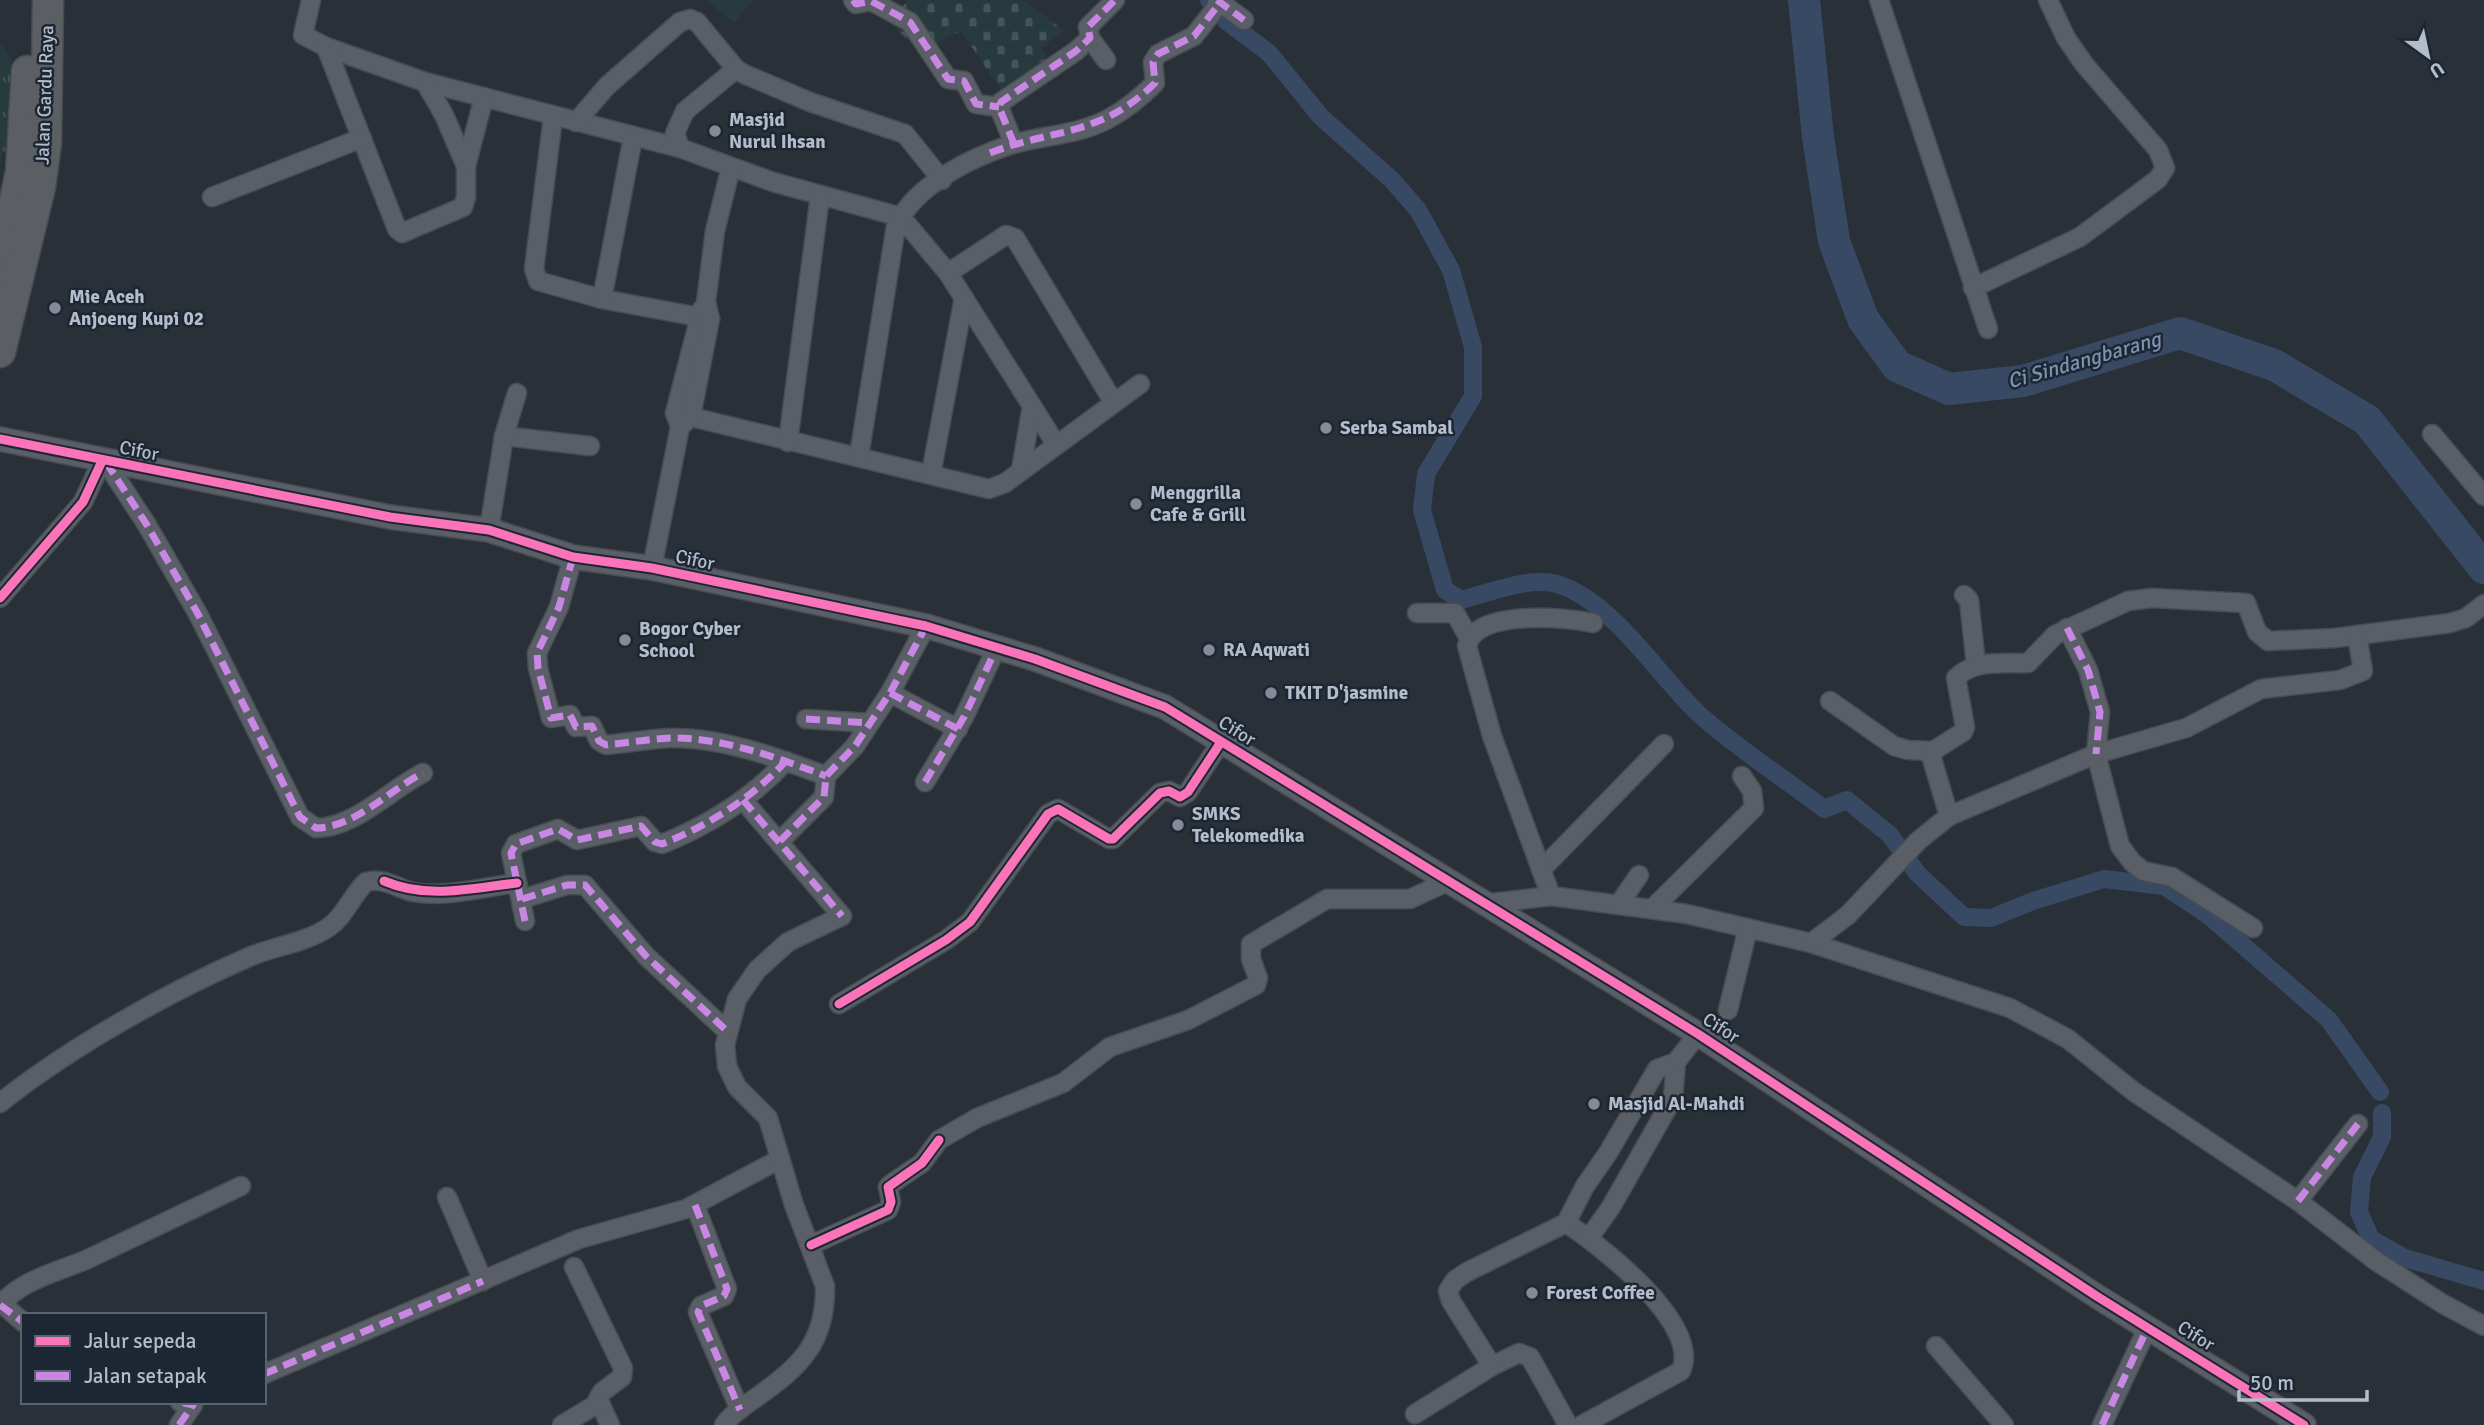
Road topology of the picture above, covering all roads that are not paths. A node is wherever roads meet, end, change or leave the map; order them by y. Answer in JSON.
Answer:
{"nodes":[{"id":1,"x":29,"y":0,"type":"edge"},
{"id":2,"x":48,"y":0,"type":"edge"},
{"id":3,"x":311,"y":0,"type":"edge"},
{"id":4,"x":853,"y":0,"type":"edge"},
{"id":5,"x":1115,"y":0,"type":"edge"},
{"id":6,"x":1879,"y":0,"type":"edge"},
{"id":7,"x":2048,"y":0,"type":"edge"},
{"id":8,"x":1218,"y":2,"type":"edge"},
{"id":9,"x":1244,"y":20,"type":"dead end"},
{"id":10,"x":1090,"y":38,"type":"junction"},
{"id":11,"x":326,"y":47,"type":"junction"},
{"id":12,"x":1106,"y":60,"type":"dead end"},
{"id":13,"x":736,"y":69,"type":"junction"},
{"id":14,"x":425,"y":82,"type":"junction"},
{"id":15,"x":484,"y":97,"type":"junction"},
{"id":16,"x":999,"y":107,"type":"junction"},
{"id":17,"x":553,"y":117,"type":"junction"},
{"id":18,"x":576,"y":122,"type":"junction"},
{"id":19,"x":633,"y":137,"type":"junction"},
{"id":20,"x":362,"y":138,"type":"junction"},
{"id":21,"x":1014,"y":144,"type":"junction"},
{"id":22,"x":680,"y":148,"type":"junction"},
{"id":23,"x":466,"y":166,"type":"junction"},
{"id":24,"x":731,"y":167,"type":"junction"},
{"id":25,"x":942,"y":180,"type":"junction"},
{"id":26,"x":820,"y":196,"type":"junction"},
{"id":27,"x":212,"y":197,"type":"dead end"},
{"id":28,"x":901,"y":217,"type":"junction"},
{"id":29,"x":0,"y":271,"type":"edge"},
{"id":30,"x":948,"y":273,"type":"junction"},
{"id":31,"x":1973,"y":288,"type":"junction"},
{"id":32,"x":964,"y":298,"type":"junction"},
{"id":33,"x":602,"y":299,"type":"junction"},
{"id":34,"x":705,"y":313,"type":"junction"},
{"id":35,"x":1988,"y":329,"type":"dead end"},
{"id":36,"x":0,"y":352,"type":"edge"},
{"id":37,"x":1139,"y":384,"type":"dead end"},
{"id":38,"x":517,"y":393,"type":"dead end"},
{"id":39,"x":1114,"y":402,"type":"junction"},
{"id":40,"x":1032,"y":406,"type":"junction"},
{"id":41,"x":682,"y":418,"type":"junction"},
{"id":42,"x":2432,"y":434,"type":"dead end"},
{"id":43,"x":504,"y":436,"type":"junction"},
{"id":44,"x":0,"y":439,"type":"edge"},
{"id":45,"x":788,"y":442,"type":"junction"},
{"id":46,"x":1056,"y":444,"type":"junction"},
{"id":47,"x":590,"y":446,"type":"dead end"},
{"id":48,"x":859,"y":456,"type":"junction"},
{"id":49,"x":104,"y":462,"type":"junction"},
{"id":50,"x":1021,"y":470,"type":"junction"},
{"id":51,"x":931,"y":474,"type":"junction"},
{"id":52,"x":2484,"y":496,"type":"edge"},
{"id":53,"x":489,"y":530,"type":"junction"},
{"id":54,"x":573,"y":557,"type":"junction"},
{"id":55,"x":652,"y":568,"type":"junction"},
{"id":56,"x":1964,"y":596,"type":"dead end"},
{"id":57,"x":0,"y":598,"type":"edge"},
{"id":58,"x":2484,"y":604,"type":"edge"},
{"id":59,"x":1416,"y":613,"type":"dead end"},
{"id":60,"x":1593,"y":623,"type":"dead end"},
{"id":61,"x":926,"y":626,"type":"junction"},
{"id":62,"x":2067,"y":628,"type":"junction"},
{"id":63,"x":2357,"y":635,"type":"junction"},
{"id":64,"x":1469,"y":638,"type":"junction"},
{"id":65,"x":997,"y":647,"type":"junction"},
{"id":66,"x":1976,"y":665,"type":"junction"},
{"id":67,"x":890,"y":693,"type":"junction"},
{"id":68,"x":1830,"y":701,"type":"dead end"},
{"id":69,"x":806,"y":719,"type":"dead end"},
{"id":70,"x":870,"y":723,"type":"junction"},
{"id":71,"x":958,"y":729,"type":"junction"},
{"id":72,"x":1220,"y":742,"type":"junction"},
{"id":73,"x":1664,"y":744,"type":"dead end"},
{"id":74,"x":1933,"y":751,"type":"junction"},
{"id":75,"x":2096,"y":754,"type":"junction"},
{"id":76,"x":786,"y":761,"type":"junction"},
{"id":77,"x":423,"y":773,"type":"dead end"},
{"id":78,"x":826,"y":776,"type":"junction"},
{"id":79,"x":1742,"y":776,"type":"dead end"},
{"id":80,"x":925,"y":782,"type":"dead end"},
{"id":81,"x":743,"y":800,"type":"junction"},
{"id":82,"x":1949,"y":816,"type":"junction"},
{"id":83,"x":780,"y":841,"type":"junction"},
{"id":84,"x":1541,"y":870,"type":"junction"},
{"id":85,"x":1639,"y":875,"type":"dead end"},
{"id":86,"x":1449,"y":881,"type":"junction"},
{"id":87,"x":520,"y":891,"type":"junction"},
{"id":88,"x":1551,"y":896,"type":"junction"},
{"id":89,"x":1484,"y":904,"type":"junction"},
{"id":90,"x":1619,"y":904,"type":"junction"},
{"id":91,"x":1653,"y":908,"type":"junction"},
{"id":92,"x":525,"y":921,"type":"dead end"},
{"id":93,"x":1748,"y":928,"type":"junction"},
{"id":94,"x":2253,"y":928,"type":"dead end"},
{"id":95,"x":1811,"y":943,"type":"junction"},
{"id":96,"x":839,"y":1004,"type":"dead end"},
{"id":97,"x":1728,"y":1010,"type":"dead end"},
{"id":98,"x":727,"y":1031,"type":"junction"},
{"id":99,"x":1698,"y":1034,"type":"junction"},
{"id":100,"x":1676,"y":1062,"type":"junction"},
{"id":101,"x":0,"y":1103,"type":"edge"},
{"id":102,"x":2358,"y":1124,"type":"dead end"},
{"id":103,"x":780,"y":1159,"type":"junction"},
{"id":104,"x":241,"y":1186,"type":"dead end"},
{"id":105,"x":447,"y":1198,"type":"dead end"},
{"id":106,"x":2298,"y":1201,"type":"junction"},
{"id":107,"x":695,"y":1205,"type":"junction"},
{"id":108,"x":1566,"y":1223,"type":"junction"},
{"id":109,"x":1589,"y":1238,"type":"junction"},
{"id":110,"x":811,"y":1245,"type":"junction"},
{"id":111,"x":575,"y":1267,"type":"dead end"},
{"id":112,"x":483,"y":1281,"type":"junction"},
{"id":113,"x":0,"y":1304,"type":"edge"},
{"id":114,"x":21,"y":1320,"type":"edge"},
{"id":115,"x":2148,"y":1326,"type":"junction"},
{"id":116,"x":2484,"y":1326,"type":"edge"},
{"id":117,"x":1936,"y":1346,"type":"dead end"},
{"id":118,"x":1492,"y":1366,"type":"junction"},
{"id":119,"x":266,"y":1373,"type":"edge"},
{"id":120,"x":600,"y":1402,"type":"junction"},
{"id":121,"x":190,"y":1404,"type":"edge"},
{"id":122,"x":740,"y":1410,"type":"junction"},
{"id":123,"x":1415,"y":1414,"type":"dead end"},
{"id":124,"x":179,"y":1425,"type":"edge"},
{"id":125,"x":562,"y":1425,"type":"edge"},
{"id":126,"x":610,"y":1425,"type":"edge"},
{"id":127,"x":724,"y":1425,"type":"edge"},
{"id":128,"x":1567,"y":1425,"type":"edge"},
{"id":129,"x":1582,"y":1425,"type":"edge"},
{"id":130,"x":2004,"y":1425,"type":"edge"},
{"id":131,"x":2102,"y":1425,"type":"edge"},
{"id":132,"x":2304,"y":1425,"type":"edge"}],
"edges":[{"from":1,"to":29,"type":"highway","name":"Jalan Gardu Raya"},
{"from":2,"to":36,"type":"highway","name":"Jalan Gardu Raya"},
{"from":3,"to":11,"type":"street"},
{"from":4,"to":16,"type":"street"},
{"from":5,"to":10,"type":"street"},
{"from":6,"to":31,"type":"street"},
{"from":7,"to":31,"type":"street"},
{"from":8,"to":9,"type":"street"},
{"from":8,"to":21,"type":"street"},
{"from":10,"to":12,"type":"street"},
{"from":10,"to":16,"type":"street"},
{"from":11,"to":14,"type":"street"},
{"from":11,"to":20,"type":"street"},
{"from":13,"to":18,"type":"street"},
{"from":13,"to":22,"type":"street"},
{"from":13,"to":25,"type":"street"},
{"from":14,"to":15,"type":"street"},
{"from":14,"to":23,"type":"street"},
{"from":15,"to":17,"type":"street"},
{"from":15,"to":23,"type":"street"},
{"from":16,"to":21,"type":"street"},
{"from":17,"to":18,"type":"street"},
{"from":17,"to":33,"type":"street"},
{"from":18,"to":19,"type":"street"},
{"from":19,"to":22,"type":"street"},
{"from":19,"to":33,"type":"street"},
{"from":20,"to":23,"type":"street"},
{"from":20,"to":27,"type":"street"},
{"from":21,"to":25,"type":"street"},
{"from":22,"to":24,"type":"street"},
{"from":24,"to":26,"type":"street"},
{"from":24,"to":34,"type":"street"},
{"from":25,"to":28,"type":"street"},
{"from":26,"to":28,"type":"street"},
{"from":26,"to":45,"type":"street"},
{"from":28,"to":30,"type":"street"},
{"from":28,"to":48,"type":"street"},
{"from":30,"to":32,"type":"street"},
{"from":30,"to":39,"type":"street"},
{"from":31,"to":35,"type":"street"},
{"from":32,"to":40,"type":"street"},
{"from":32,"to":51,"type":"street"},
{"from":33,"to":34,"type":"street"},
{"from":34,"to":41,"type":"street"},
{"from":37,"to":39,"type":"street"},
{"from":38,"to":43,"type":"street"},
{"from":39,"to":46,"type":"street"},
{"from":40,"to":46,"type":"street"},
{"from":40,"to":50,"type":"street"},
{"from":41,"to":45,"type":"street"},
{"from":41,"to":55,"type":"street"},
{"from":42,"to":52,"type":"street"},
{"from":43,"to":47,"type":"street"},
{"from":43,"to":53,"type":"street"},
{"from":44,"to":49,"type":"street","name":"Cifor"},
{"from":45,"to":48,"type":"street"},
{"from":46,"to":50,"type":"street"},
{"from":48,"to":51,"type":"street"},
{"from":49,"to":53,"type":"street","name":"Cifor"},
{"from":49,"to":57,"type":"street"},
{"from":49,"to":77,"type":"street"},
{"from":50,"to":51,"type":"street"},
{"from":53,"to":54,"type":"street","name":"Cifor"},
{"from":54,"to":55,"type":"street","name":"Cifor"},
{"from":54,"to":76,"type":"street"},
{"from":55,"to":61,"type":"street","name":"Cifor"},
{"from":56,"to":66,"type":"street"},
{"from":58,"to":63,"type":"street"},
{"from":59,"to":64,"type":"street"},
{"from":60,"to":64,"type":"street"},
{"from":61,"to":65,"type":"street","name":"Cifor"},
{"from":61,"to":67,"type":"street"},
{"from":62,"to":63,"type":"street"},
{"from":62,"to":66,"type":"street"},
{"from":62,"to":75,"type":"street"},
{"from":63,"to":75,"type":"street"},
{"from":64,"to":84,"type":"street"},
{"from":65,"to":71,"type":"street"},
{"from":65,"to":72,"type":"street","name":"Cifor"},
{"from":66,"to":74,"type":"street"},
{"from":67,"to":70,"type":"street"},
{"from":67,"to":71,"type":"street"},
{"from":68,"to":74,"type":"street"},
{"from":69,"to":70,"type":"street"},
{"from":70,"to":78,"type":"street"},
{"from":71,"to":80,"type":"street"},
{"from":72,"to":86,"type":"street","name":"Cifor"},
{"from":72,"to":96,"type":"street"},
{"from":73,"to":84,"type":"street"},
{"from":74,"to":82,"type":"street"},
{"from":75,"to":82,"type":"street"},
{"from":75,"to":94,"type":"street"},
{"from":76,"to":78,"type":"street"},
{"from":76,"to":81,"type":"street"},
{"from":78,"to":83,"type":"street"},
{"from":79,"to":91,"type":"street"},
{"from":81,"to":83,"type":"street"},
{"from":81,"to":87,"type":"street"},
{"from":82,"to":95,"type":"street"},
{"from":83,"to":98,"type":"street"},
{"from":84,"to":88,"type":"street"},
{"from":85,"to":90,"type":"street"},
{"from":86,"to":89,"type":"street","name":"Cifor"},
{"from":86,"to":110,"type":"street"},
{"from":87,"to":92,"type":"street"},
{"from":87,"to":98,"type":"street"},
{"from":87,"to":101,"type":"street"},
{"from":88,"to":89,"type":"street"},
{"from":88,"to":90,"type":"street"},
{"from":89,"to":99,"type":"street","name":"Cifor"},
{"from":90,"to":91,"type":"street"},
{"from":91,"to":93,"type":"street"},
{"from":93,"to":95,"type":"street"},
{"from":93,"to":97,"type":"street"},
{"from":95,"to":106,"type":"street"},
{"from":98,"to":103,"type":"street"},
{"from":99,"to":100,"type":"street"},
{"from":99,"to":115,"type":"street","name":"Cifor"},
{"from":100,"to":108,"type":"street"},
{"from":100,"to":109,"type":"street"},
{"from":102,"to":106,"type":"street"},
{"from":103,"to":107,"type":"street"},
{"from":103,"to":110,"type":"street"},
{"from":104,"to":113,"type":"street"},
{"from":105,"to":112,"type":"street"},
{"from":106,"to":116,"type":"street"},
{"from":107,"to":112,"type":"street"},
{"from":107,"to":122,"type":"street"},
{"from":108,"to":109,"type":"street"},
{"from":108,"to":118,"type":"street"},
{"from":109,"to":129,"type":"street"},
{"from":110,"to":122,"type":"street"},
{"from":111,"to":120,"type":"street"},
{"from":112,"to":119,"type":"street"},
{"from":113,"to":114,"type":"street"},
{"from":115,"to":131,"type":"street"},
{"from":115,"to":132,"type":"street","name":"Cifor"},
{"from":117,"to":130,"type":"street"},
{"from":118,"to":123,"type":"street"},
{"from":118,"to":128,"type":"street"},
{"from":120,"to":125,"type":"street"},
{"from":120,"to":126,"type":"street"},
{"from":121,"to":124,"type":"street"},
{"from":122,"to":127,"type":"street"}]}
